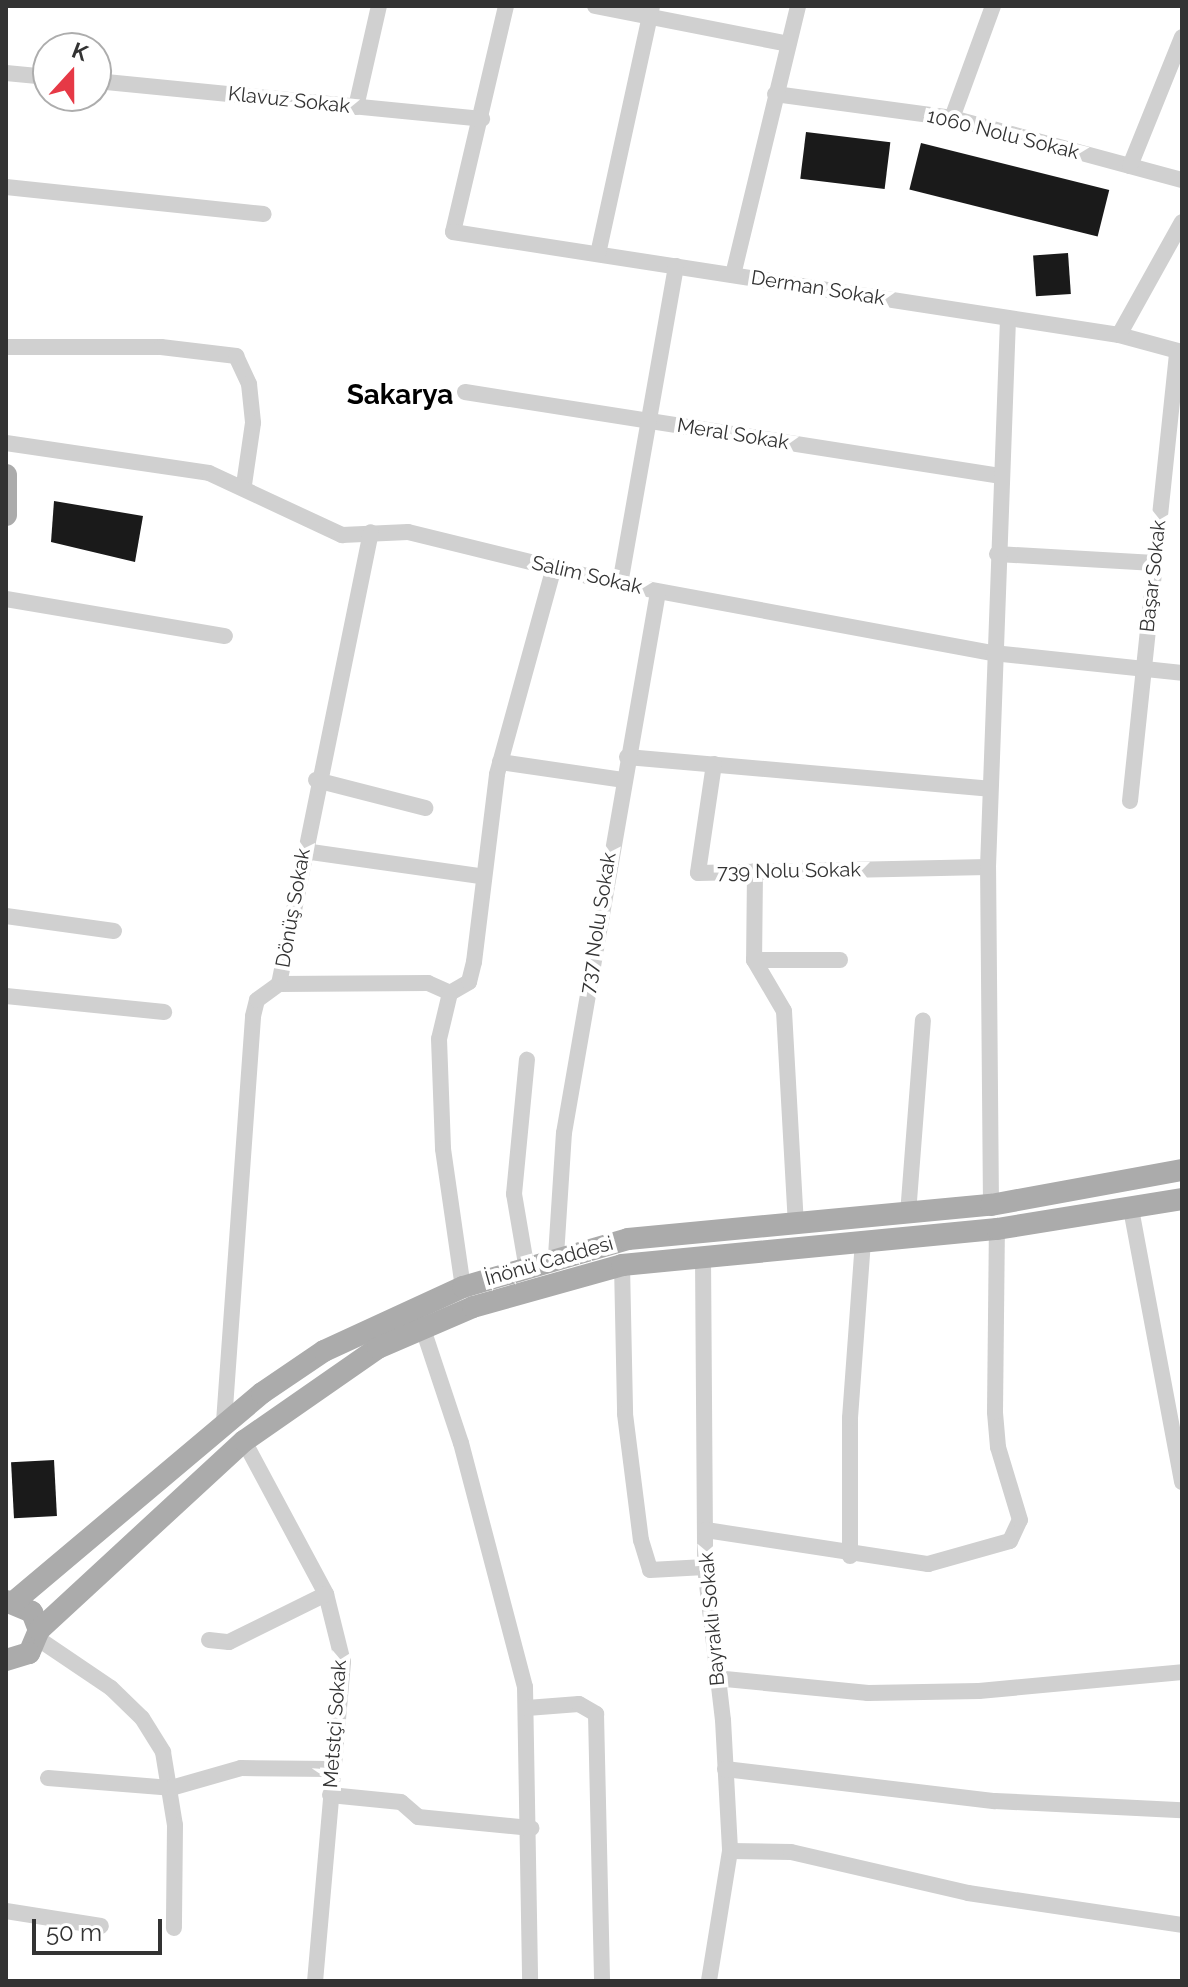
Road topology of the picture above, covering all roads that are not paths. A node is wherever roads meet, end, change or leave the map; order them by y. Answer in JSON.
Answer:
{"nodes":[{"id":1,"x":379,"y":6,"type":"edge"},
{"id":2,"x":506,"y":6,"type":"edge"},
{"id":3,"x":595,"y":6,"type":"edge"},
{"id":4,"x":798,"y":6,"type":"edge"},
{"id":5,"x":993,"y":6,"type":"edge"},
{"id":6,"x":650,"y":11,"type":"edge"},
{"id":7,"x":1182,"y":37,"type":"edge"},
{"id":8,"x":788,"y":44,"type":"junction"},
{"id":9,"x":6,"y":73,"type":"edge"},
{"id":10,"x":32,"y":75,"type":"edge"},
{"id":11,"x":112,"y":83,"type":"edge"},
{"id":12,"x":775,"y":94,"type":"junction"},
{"id":13,"x":356,"y":107,"type":"junction"},
{"id":14,"x":952,"y":118,"type":"junction"},
{"id":15,"x":482,"y":119,"type":"junction"},
{"id":16,"x":1130,"y":166,"type":"junction"},
{"id":17,"x":1182,"y":180,"type":"edge"},
{"id":18,"x":6,"y":187,"type":"edge"},
{"id":19,"x":264,"y":214,"type":"dead end"},
{"id":20,"x":1182,"y":222,"type":"edge"},
{"id":21,"x":598,"y":254,"type":"junction"},
{"id":22,"x":676,"y":266,"type":"junction"},
{"id":23,"x":733,"y":275,"type":"junction"},
{"id":24,"x":1008,"y":318,"type":"junction"},
{"id":25,"x":1119,"y":335,"type":"junction"},
{"id":26,"x":6,"y":347,"type":"edge"},
{"id":27,"x":1179,"y":351,"type":"edge"},
{"id":28,"x":465,"y":392,"type":"dead end"},
{"id":29,"x":649,"y":421,"type":"junction"},
{"id":30,"x":6,"y":443,"type":"edge"},
{"id":31,"x":6,"y":475,"type":"edge"},
{"id":32,"x":1001,"y":476,"type":"junction"},
{"id":33,"x":244,"y":485,"type":"junction"},
{"id":34,"x":6,"y":515,"type":"edge"},
{"id":35,"x":371,"y":532,"type":"junction"},
{"id":36,"x":997,"y":554,"type":"junction"},
{"id":37,"x":1155,"y":563,"type":"junction"},
{"id":38,"x":554,"y":567,"type":"junction"},
{"id":39,"x":620,"y":584,"type":"junction"},
{"id":40,"x":658,"y":592,"type":"junction"},
{"id":41,"x":6,"y":599,"type":"edge"},
{"id":42,"x":225,"y":636,"type":"dead end"},
{"id":43,"x":993,"y":653,"type":"junction"},
{"id":44,"x":1143,"y":670,"type":"junction"},
{"id":45,"x":1182,"y":673,"type":"edge"},
{"id":46,"x":627,"y":757,"type":"junction"},
{"id":47,"x":500,"y":762,"type":"junction"},
{"id":48,"x":714,"y":764,"type":"junction"},
{"id":49,"x":316,"y":780,"type":"junction"},
{"id":50,"x":623,"y":780,"type":"junction"},
{"id":51,"x":990,"y":789,"type":"junction"},
{"id":52,"x":1130,"y":801,"type":"dead end"},
{"id":53,"x":425,"y":808,"type":"dead end"},
{"id":54,"x":304,"y":851,"type":"junction"},
{"id":55,"x":988,"y":867,"type":"junction"},
{"id":56,"x":755,"y":871,"type":"junction"},
{"id":57,"x":480,"y":876,"type":"junction"},
{"id":58,"x":6,"y":916,"type":"edge"},
{"id":59,"x":114,"y":931,"type":"dead end"},
{"id":60,"x":754,"y":960,"type":"junction"},
{"id":61,"x":840,"y":960,"type":"dead end"},
{"id":62,"x":279,"y":984,"type":"junction"},
{"id":63,"x":450,"y":993,"type":"junction"},
{"id":64,"x":6,"y":996,"type":"edge"},
{"id":65,"x":164,"y":1012,"type":"dead end"},
{"id":66,"x":923,"y":1021,"type":"dead end"},
{"id":67,"x":527,"y":1060,"type":"dead end"},
{"id":68,"x":1182,"y":1170,"type":"edge"},
{"id":69,"x":1182,"y":1199,"type":"edge"},
{"id":70,"x":991,"y":1205,"type":"junction"},
{"id":71,"x":1131,"y":1209,"type":"junction"},
{"id":72,"x":908,"y":1214,"type":"junction"},
{"id":73,"x":796,"y":1223,"type":"junction"},
{"id":74,"x":997,"y":1229,"type":"junction"},
{"id":75,"x":863,"y":1242,"type":"junction"},
{"id":76,"x":556,"y":1256,"type":"junction"},
{"id":77,"x":703,"y":1256,"type":"junction"},
{"id":78,"x":526,"y":1264,"type":"junction"},
{"id":79,"x":622,"y":1265,"type":"junction"},
{"id":80,"x":463,"y":1287,"type":"junction"},
{"id":81,"x":423,"y":1329,"type":"junction"},
{"id":82,"x":224,"y":1422,"type":"junction"},
{"id":83,"x":244,"y":1441,"type":"junction"},
{"id":84,"x":1182,"y":1482,"type":"edge"},
{"id":85,"x":706,"y":1530,"type":"junction"},
{"id":86,"x":850,"y":1556,"type":"junction"},
{"id":87,"x":705,"y":1567,"type":"junction"},
{"id":88,"x":326,"y":1594,"type":"junction"},
{"id":89,"x":8,"y":1600,"type":"edge"},
{"id":90,"x":38,"y":1634,"type":"junction"},
{"id":91,"x":209,"y":1640,"type":"dead end"},
{"id":92,"x":11,"y":1663,"type":"edge"},
{"id":93,"x":1182,"y":1672,"type":"edge"},
{"id":94,"x":715,"y":1678,"type":"junction"},
{"id":95,"x":527,"y":1708,"type":"junction"},
{"id":96,"x":331,"y":1769,"type":"junction"},
{"id":97,"x":725,"y":1769,"type":"junction"},
{"id":98,"x":48,"y":1778,"type":"dead end"},
{"id":99,"x":171,"y":1788,"type":"junction"},
{"id":100,"x":330,"y":1795,"type":"junction"},
{"id":101,"x":1182,"y":1810,"type":"edge"},
{"id":102,"x":531,"y":1828,"type":"junction"},
{"id":103,"x":730,"y":1851,"type":"junction"},
{"id":104,"x":6,"y":1911,"type":"edge"},
{"id":105,"x":1182,"y":1925,"type":"edge"},
{"id":106,"x":101,"y":1926,"type":"dead end"},
{"id":107,"x":174,"y":1928,"type":"dead end"},
{"id":108,"x":315,"y":1981,"type":"edge"},
{"id":109,"x":530,"y":1981,"type":"edge"},
{"id":110,"x":602,"y":1981,"type":"edge"},
{"id":111,"x":709,"y":1981,"type":"edge"}],
"edges":[{"from":1,"to":13,"type":"street"},
{"from":2,"to":15,"type":"street"},
{"from":3,"to":6,"type":"street"},
{"from":4,"to":8,"type":"street"},
{"from":5,"to":14,"type":"street"},
{"from":6,"to":8,"type":"street"},
{"from":6,"to":21,"type":"street"},
{"from":7,"to":16,"type":"street"},
{"from":8,"to":12,"type":"street"},
{"from":9,"to":10,"type":"street"},
{"from":11,"to":13,"type":"street","name":"Klavuz Sokak"},
{"from":12,"to":14,"type":"street","name":"1060 Nolu Sokak"},
{"from":12,"to":23,"type":"street"},
{"from":13,"to":15,"type":"street","name":"Klavuz Sokak"},
{"from":14,"to":16,"type":"street","name":"1060 Nolu Sokak"},
{"from":15,"to":21,"type":"street","name":"Derman Sokak"},
{"from":16,"to":17,"type":"street","name":"1060 Nolu Sokak"},
{"from":18,"to":19,"type":"street"},
{"from":20,"to":25,"type":"street"},
{"from":21,"to":22,"type":"street","name":"Derman Sokak"},
{"from":22,"to":23,"type":"street","name":"Derman Sokak"},
{"from":22,"to":29,"type":"street"},
{"from":23,"to":24,"type":"street","name":"Derman Sokak"},
{"from":24,"to":25,"type":"street","name":"Derman Sokak"},
{"from":24,"to":32,"type":"street"},
{"from":25,"to":27,"type":"street","name":"Derman Sokak"},
{"from":26,"to":33,"type":"street"},
{"from":27,"to":37,"type":"street","name":"Başar Sokak"},
{"from":28,"to":29,"type":"street","name":"Meral Sokak"},
{"from":29,"to":32,"type":"street","name":"Meral Sokak"},
{"from":29,"to":39,"type":"street"},
{"from":30,"to":33,"type":"street","name":"Salim Sokak"},
{"from":31,"to":34,"type":"main road"},
{"from":32,"to":36,"type":"street"},
{"from":33,"to":35,"type":"street","name":"Salim Sokak"},
{"from":35,"to":38,"type":"street","name":"Salim Sokak"},
{"from":35,"to":49,"type":"street","name":"Dönüş Sokak"},
{"from":36,"to":37,"type":"street"},
{"from":36,"to":43,"type":"street"},
{"from":37,"to":44,"type":"street","name":"Başar Sokak"},
{"from":38,"to":39,"type":"street","name":"Salim Sokak"},
{"from":38,"to":47,"type":"street"},
{"from":39,"to":40,"type":"street","name":"Salim Sokak"},
{"from":40,"to":43,"type":"street","name":"Salim Sokak"},
{"from":40,"to":46,"type":"street","name":"737 Nolu Sokak"},
{"from":41,"to":42,"type":"street"},
{"from":43,"to":44,"type":"street","name":"Salim Sokak"},
{"from":43,"to":51,"type":"street"},
{"from":44,"to":45,"type":"street","name":"Salim Sokak"},
{"from":44,"to":52,"type":"street","name":"Başar Sokak"},
{"from":46,"to":48,"type":"street"},
{"from":46,"to":50,"type":"street","name":"737 Nolu Sokak"},
{"from":47,"to":50,"type":"street"},
{"from":47,"to":57,"type":"street"},
{"from":48,"to":51,"type":"street"},
{"from":48,"to":56,"type":"street","name":"739 Nolu Sokak"},
{"from":49,"to":53,"type":"street"},
{"from":49,"to":54,"type":"street","name":"Dönüş Sokak"},
{"from":50,"to":76,"type":"street","name":"737 Nolu Sokak"},
{"from":51,"to":55,"type":"street"},
{"from":54,"to":57,"type":"street"},
{"from":54,"to":62,"type":"street","name":"Dönüş Sokak"},
{"from":55,"to":56,"type":"street","name":"739 Nolu Sokak"},
{"from":55,"to":70,"type":"street"},
{"from":56,"to":60,"type":"street"},
{"from":57,"to":63,"type":"street"},
{"from":58,"to":59,"type":"street"},
{"from":60,"to":61,"type":"street"},
{"from":60,"to":73,"type":"street"},
{"from":62,"to":63,"type":"street"},
{"from":62,"to":82,"type":"street","name":"Dönüş Sokak"},
{"from":63,"to":80,"type":"street"},
{"from":64,"to":65,"type":"street"},
{"from":66,"to":72,"type":"street"},
{"from":67,"to":78,"type":"street"},
{"from":68,"to":70,"type":"main road","name":"İnönü Caddesi"},
{"from":69,"to":71,"type":"main road","name":"İnönü Caddesi"},
{"from":70,"to":72,"type":"main road","name":"İnönü Caddesi"},
{"from":71,"to":74,"type":"main road","name":"İnönü Caddesi"},
{"from":71,"to":84,"type":"street"},
{"from":72,"to":73,"type":"main road","name":"İnönü Caddesi"},
{"from":73,"to":76,"type":"main road","name":"İnönü Caddesi"},
{"from":74,"to":75,"type":"main road","name":"İnönü Caddesi"},
{"from":74,"to":86,"type":"street"},
{"from":75,"to":77,"type":"main road","name":"İnönü Caddesi"},
{"from":75,"to":86,"type":"street"},
{"from":76,"to":78,"type":"main road","name":"İnönü Caddesi"},
{"from":77,"to":79,"type":"main road","name":"İnönü Caddesi"},
{"from":77,"to":85,"type":"street","name":"Bayraklı Sokak"},
{"from":78,"to":80,"type":"main road","name":"İnönü Caddesi"},
{"from":79,"to":81,"type":"main road","name":"İnönü Caddesi"},
{"from":79,"to":87,"type":"street"},
{"from":80,"to":82,"type":"main road","name":"İnönü Caddesi"},
{"from":81,"to":83,"type":"main road","name":"İnönü Caddesi"},
{"from":81,"to":95,"type":"street"},
{"from":82,"to":89,"type":"main road","name":"İnönü Caddesi"},
{"from":83,"to":88,"type":"street","name":"Metstçi Sokak"},
{"from":83,"to":90,"type":"main road","name":"İnönü Caddesi"},
{"from":85,"to":86,"type":"street"},
{"from":85,"to":87,"type":"street","name":"Bayraklı Sokak"},
{"from":87,"to":94,"type":"street","name":"Bayraklı Sokak"},
{"from":88,"to":91,"type":"street"},
{"from":88,"to":96,"type":"street","name":"Metstçi Sokak"},
{"from":89,"to":90,"type":"main road"},
{"from":90,"to":92,"type":"main road","name":"İnönü Caddesi"},
{"from":90,"to":99,"type":"street"},
{"from":93,"to":94,"type":"street"},
{"from":94,"to":97,"type":"street","name":"Bayraklı Sokak"},
{"from":95,"to":102,"type":"street"},
{"from":95,"to":110,"type":"street"},
{"from":96,"to":99,"type":"street"},
{"from":96,"to":100,"type":"street","name":"Metstçi Sokak"},
{"from":97,"to":101,"type":"street"},
{"from":97,"to":103,"type":"street","name":"Bayraklı Sokak"},
{"from":98,"to":99,"type":"street"},
{"from":99,"to":107,"type":"street"},
{"from":100,"to":102,"type":"street"},
{"from":100,"to":108,"type":"street","name":"Metstçi Sokak"},
{"from":102,"to":109,"type":"street"},
{"from":103,"to":105,"type":"street"},
{"from":103,"to":111,"type":"street","name":"Bayraklı Sokak"},
{"from":104,"to":106,"type":"street"}]}
